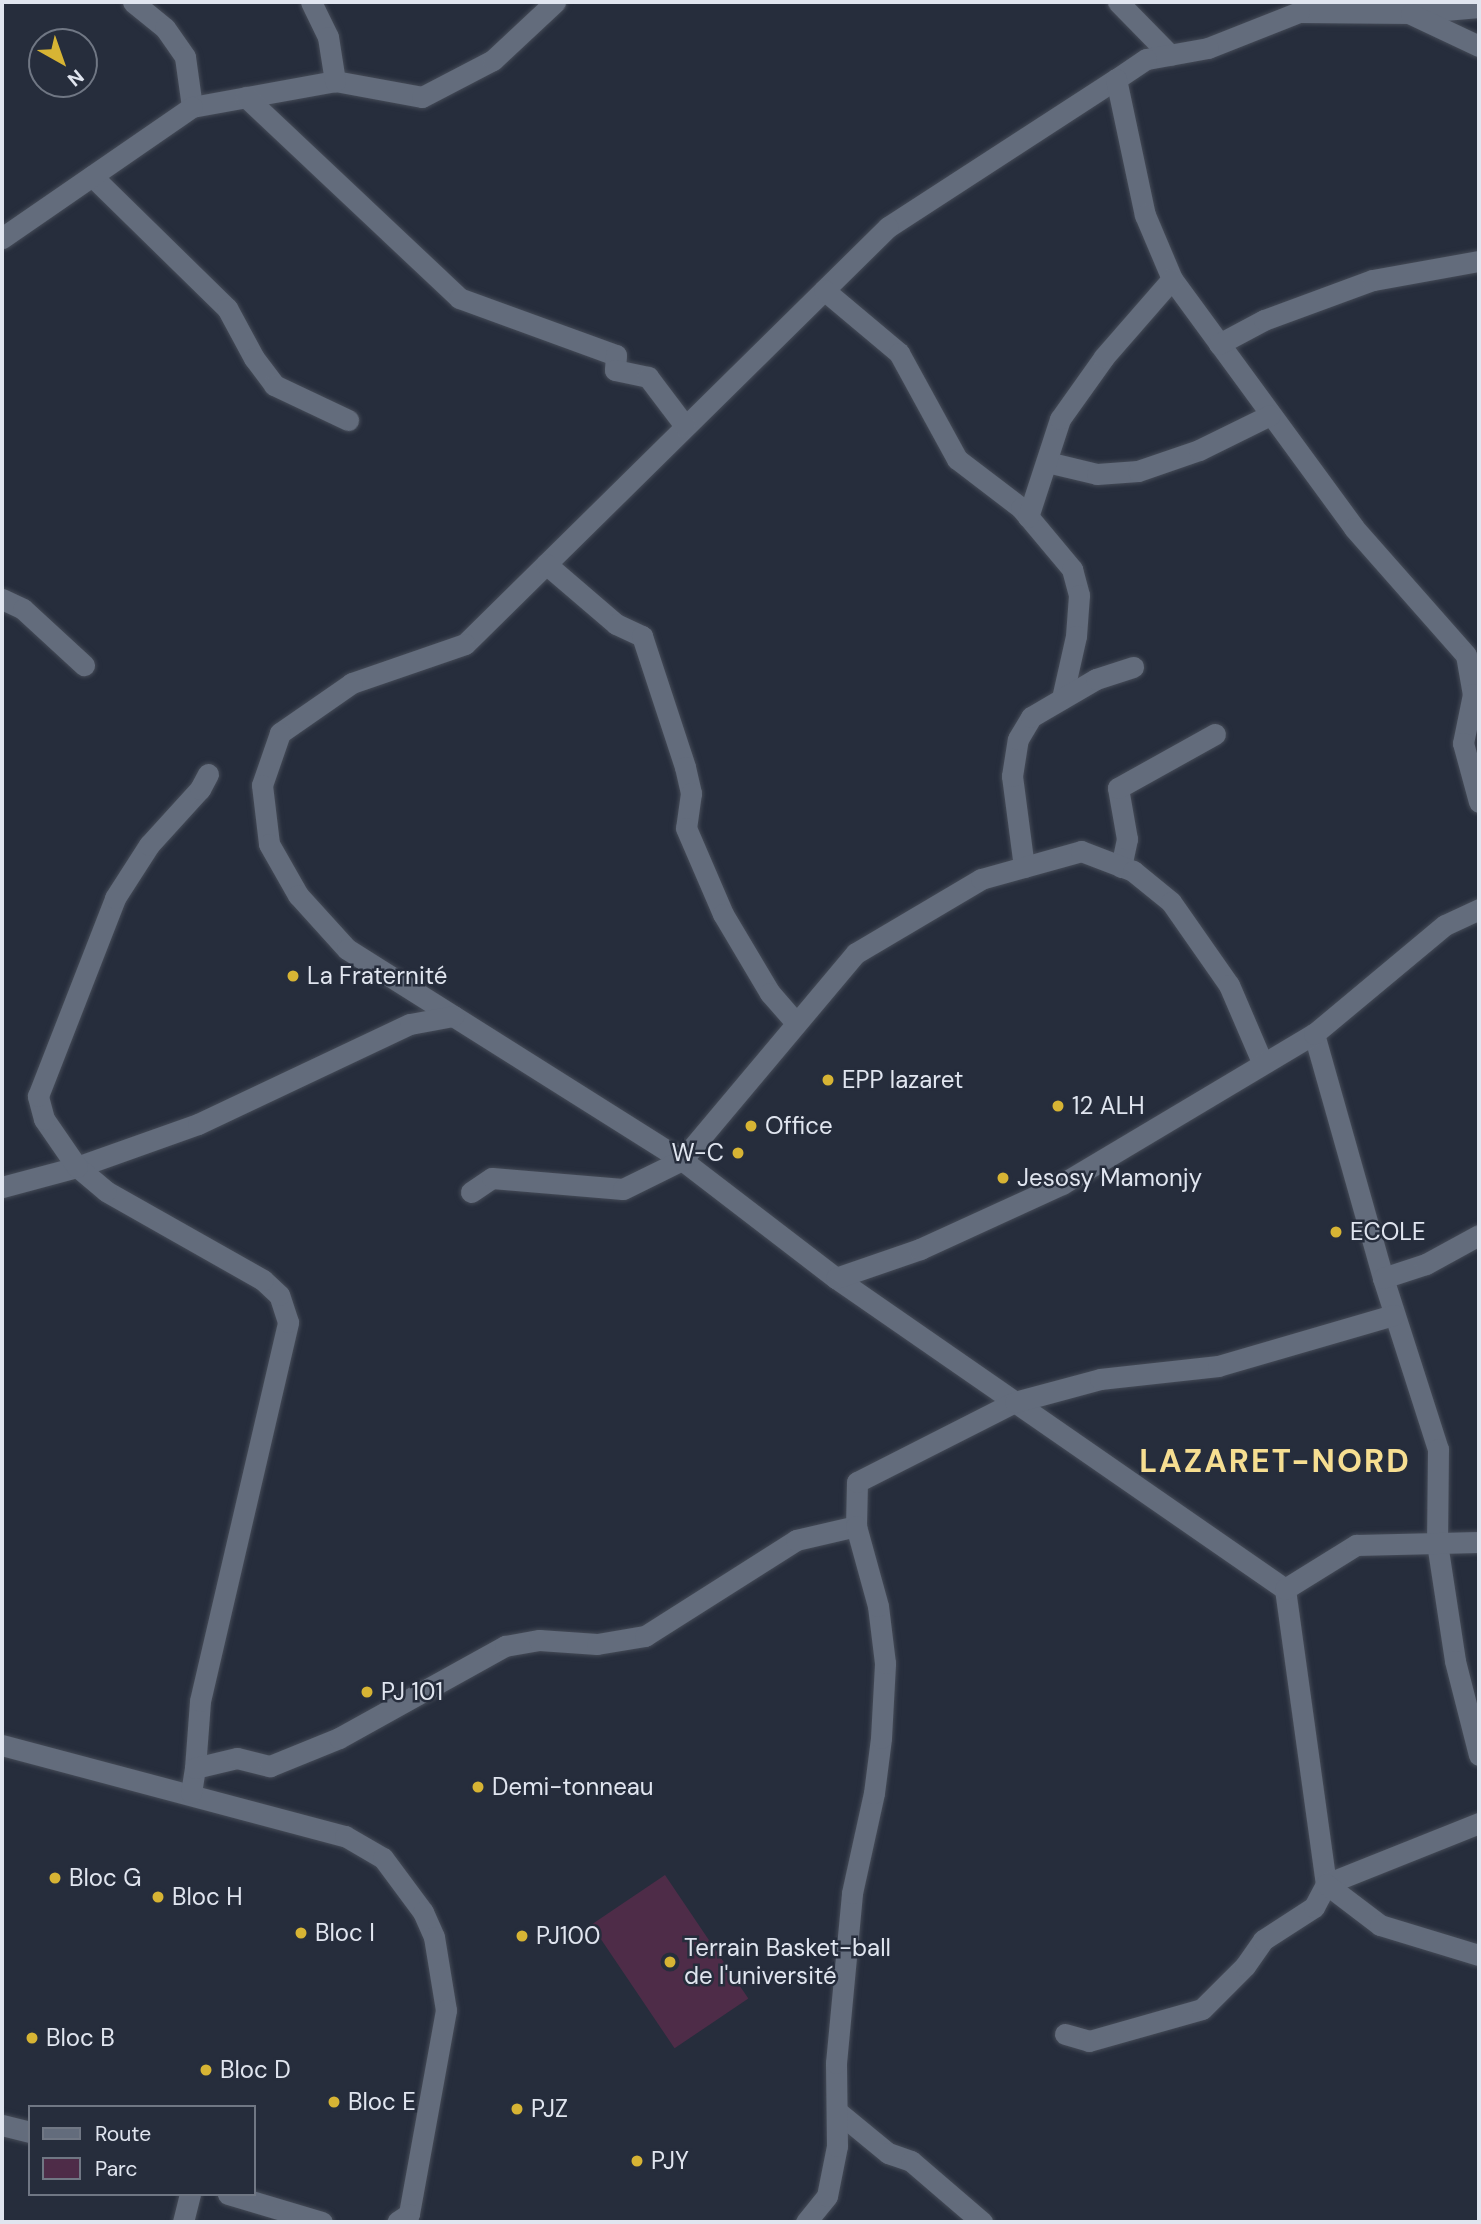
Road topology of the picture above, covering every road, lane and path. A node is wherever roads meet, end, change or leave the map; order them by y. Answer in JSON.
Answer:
{"nodes":[{"id":1,"x":133,"y":2,"type":"edge"},
{"id":2,"x":311,"y":2,"type":"edge"},
{"id":3,"x":555,"y":2,"type":"edge"},
{"id":4,"x":1118,"y":2,"type":"edge"},
{"id":5,"x":1299,"y":7,"type":"edge"},
{"id":6,"x":1479,"y":7,"type":"edge"},
{"id":7,"x":1138,"y":11,"type":"edge"},
{"id":8,"x":1409,"y":13,"type":"junction"},
{"id":9,"x":1479,"y":46,"type":"edge"},
{"id":10,"x":1170,"y":55,"type":"junction"},
{"id":11,"x":1116,"y":79,"type":"junction"},
{"id":12,"x":335,"y":81,"type":"junction"},
{"id":13,"x":246,"y":97,"type":"junction"},
{"id":14,"x":192,"y":107,"type":"junction"},
{"id":15,"x":92,"y":176,"type":"junction"},
{"id":16,"x":2,"y":238,"type":"edge"},
{"id":17,"x":1479,"y":261,"type":"edge"},
{"id":18,"x":1172,"y":279,"type":"junction"},
{"id":19,"x":824,"y":290,"type":"junction"},
{"id":20,"x":1219,"y":344,"type":"junction"},
{"id":21,"x":1270,"y":415,"type":"junction"},
{"id":22,"x":348,"y":420,"type":"dead end"},
{"id":23,"x":685,"y":426,"type":"junction"},
{"id":24,"x":1046,"y":462,"type":"junction"},
{"id":25,"x":1028,"y":517,"type":"junction"},
{"id":26,"x":546,"y":564,"type":"junction"},
{"id":27,"x":2,"y":599,"type":"edge"},
{"id":28,"x":84,"y":665,"type":"dead end"},
{"id":29,"x":1133,"y":667,"type":"dead end"},
{"id":30,"x":1062,"y":698,"type":"junction"},
{"id":31,"x":1215,"y":734,"type":"dead end"},
{"id":32,"x":208,"y":774,"type":"dead end"},
{"id":33,"x":1479,"y":802,"type":"edge"},
{"id":34,"x":1024,"y":867,"type":"junction"},
{"id":35,"x":1121,"y":867,"type":"junction"},
{"id":36,"x":1479,"y":909,"type":"edge"},
{"id":37,"x":453,"y":1016,"type":"junction"},
{"id":38,"x":796,"y":1023,"type":"junction"},
{"id":39,"x":1314,"y":1034,"type":"junction"},
{"id":40,"x":1262,"y":1062,"type":"junction"},
{"id":41,"x":682,"y":1160,"type":"junction"},
{"id":42,"x":77,"y":1167,"type":"junction"},
{"id":43,"x":2,"y":1187,"type":"edge"},
{"id":44,"x":471,"y":1192,"type":"dead end"},
{"id":45,"x":1479,"y":1235,"type":"edge"},
{"id":46,"x":836,"y":1278,"type":"junction"},
{"id":47,"x":1383,"y":1278,"type":"junction"},
{"id":48,"x":1394,"y":1315,"type":"junction"},
{"id":49,"x":1015,"y":1402,"type":"junction"},
{"id":50,"x":856,"y":1527,"type":"junction"},
{"id":51,"x":1479,"y":1542,"type":"edge"},
{"id":52,"x":1437,"y":1543,"type":"junction"},
{"id":53,"x":1285,"y":1589,"type":"junction"},
{"id":54,"x":2,"y":1745,"type":"edge"},
{"id":55,"x":1479,"y":1755,"type":"edge"},
{"id":56,"x":195,"y":1768,"type":"junction"},
{"id":57,"x":191,"y":1793,"type":"junction"},
{"id":58,"x":1479,"y":1823,"type":"edge"},
{"id":59,"x":1326,"y":1884,"type":"junction"},
{"id":60,"x":1479,"y":1955,"type":"edge"},
{"id":61,"x":1065,"y":2034,"type":"dead end"},
{"id":62,"x":838,"y":2112,"type":"junction"},
{"id":63,"x":2,"y":2126,"type":"edge"},
{"id":64,"x":28,"y":2132,"type":"edge"},
{"id":65,"x":190,"y":2196,"type":"edge"},
{"id":66,"x":235,"y":2196,"type":"edge"},
{"id":67,"x":405,"y":2219,"type":"edge"},
{"id":68,"x":183,"y":2222,"type":"edge"},
{"id":69,"x":322,"y":2222,"type":"edge"},
{"id":70,"x":806,"y":2222,"type":"edge"},
{"id":71,"x":982,"y":2222,"type":"edge"}],
"edges":[{"from":1,"to":14,"type":"street"},
{"from":2,"to":12,"type":"street"},
{"from":3,"to":12,"type":"street"},
{"from":4,"to":7,"type":"street"},
{"from":5,"to":8,"type":"street"},
{"from":5,"to":10,"type":"street"},
{"from":6,"to":8,"type":"street"},
{"from":7,"to":10,"type":"street"},
{"from":8,"to":9,"type":"street"},
{"from":10,"to":11,"type":"street"},
{"from":11,"to":18,"type":"street"},
{"from":11,"to":19,"type":"street"},
{"from":12,"to":13,"type":"street"},
{"from":13,"to":14,"type":"street"},
{"from":13,"to":23,"type":"street"},
{"from":14,"to":15,"type":"street"},
{"from":15,"to":16,"type":"street"},
{"from":15,"to":22,"type":"street"},
{"from":17,"to":20,"type":"street"},
{"from":18,"to":20,"type":"street"},
{"from":18,"to":24,"type":"street"},
{"from":19,"to":23,"type":"street"},
{"from":19,"to":25,"type":"street"},
{"from":20,"to":21,"type":"street"},
{"from":21,"to":24,"type":"street"},
{"from":21,"to":33,"type":"street"},
{"from":23,"to":26,"type":"street"},
{"from":24,"to":25,"type":"street"},
{"from":25,"to":30,"type":"street"},
{"from":26,"to":37,"type":"street"},
{"from":26,"to":38,"type":"street"},
{"from":27,"to":28,"type":"street"},
{"from":29,"to":30,"type":"street"},
{"from":30,"to":34,"type":"street"},
{"from":31,"to":35,"type":"street"},
{"from":32,"to":42,"type":"street"},
{"from":34,"to":35,"type":"street"},
{"from":34,"to":38,"type":"street"},
{"from":35,"to":40,"type":"street"},
{"from":36,"to":39,"type":"street"},
{"from":37,"to":41,"type":"street"},
{"from":37,"to":42,"type":"street"},
{"from":38,"to":41,"type":"street"},
{"from":39,"to":40,"type":"street"},
{"from":39,"to":47,"type":"street"},
{"from":40,"to":46,"type":"street"},
{"from":41,"to":44,"type":"street"},
{"from":41,"to":46,"type":"street"},
{"from":42,"to":43,"type":"street"},
{"from":42,"to":56,"type":"street"},
{"from":45,"to":47,"type":"street"},
{"from":46,"to":49,"type":"street"},
{"from":47,"to":48,"type":"street"},
{"from":48,"to":49,"type":"street"},
{"from":48,"to":52,"type":"street"},
{"from":49,"to":50,"type":"street"},
{"from":49,"to":53,"type":"street"},
{"from":50,"to":56,"type":"street"},
{"from":50,"to":62,"type":"street"},
{"from":51,"to":52,"type":"street"},
{"from":52,"to":53,"type":"street"},
{"from":52,"to":55,"type":"street"},
{"from":53,"to":59,"type":"street"},
{"from":54,"to":57,"type":"street"},
{"from":56,"to":57,"type":"street"},
{"from":57,"to":67,"type":"street"},
{"from":58,"to":59,"type":"street"},
{"from":59,"to":60,"type":"street"},
{"from":59,"to":61,"type":"street"},
{"from":62,"to":70,"type":"street"},
{"from":62,"to":71,"type":"street"},
{"from":63,"to":64,"type":"street"},
{"from":65,"to":68,"type":"street"},
{"from":66,"to":69,"type":"street"}]}
